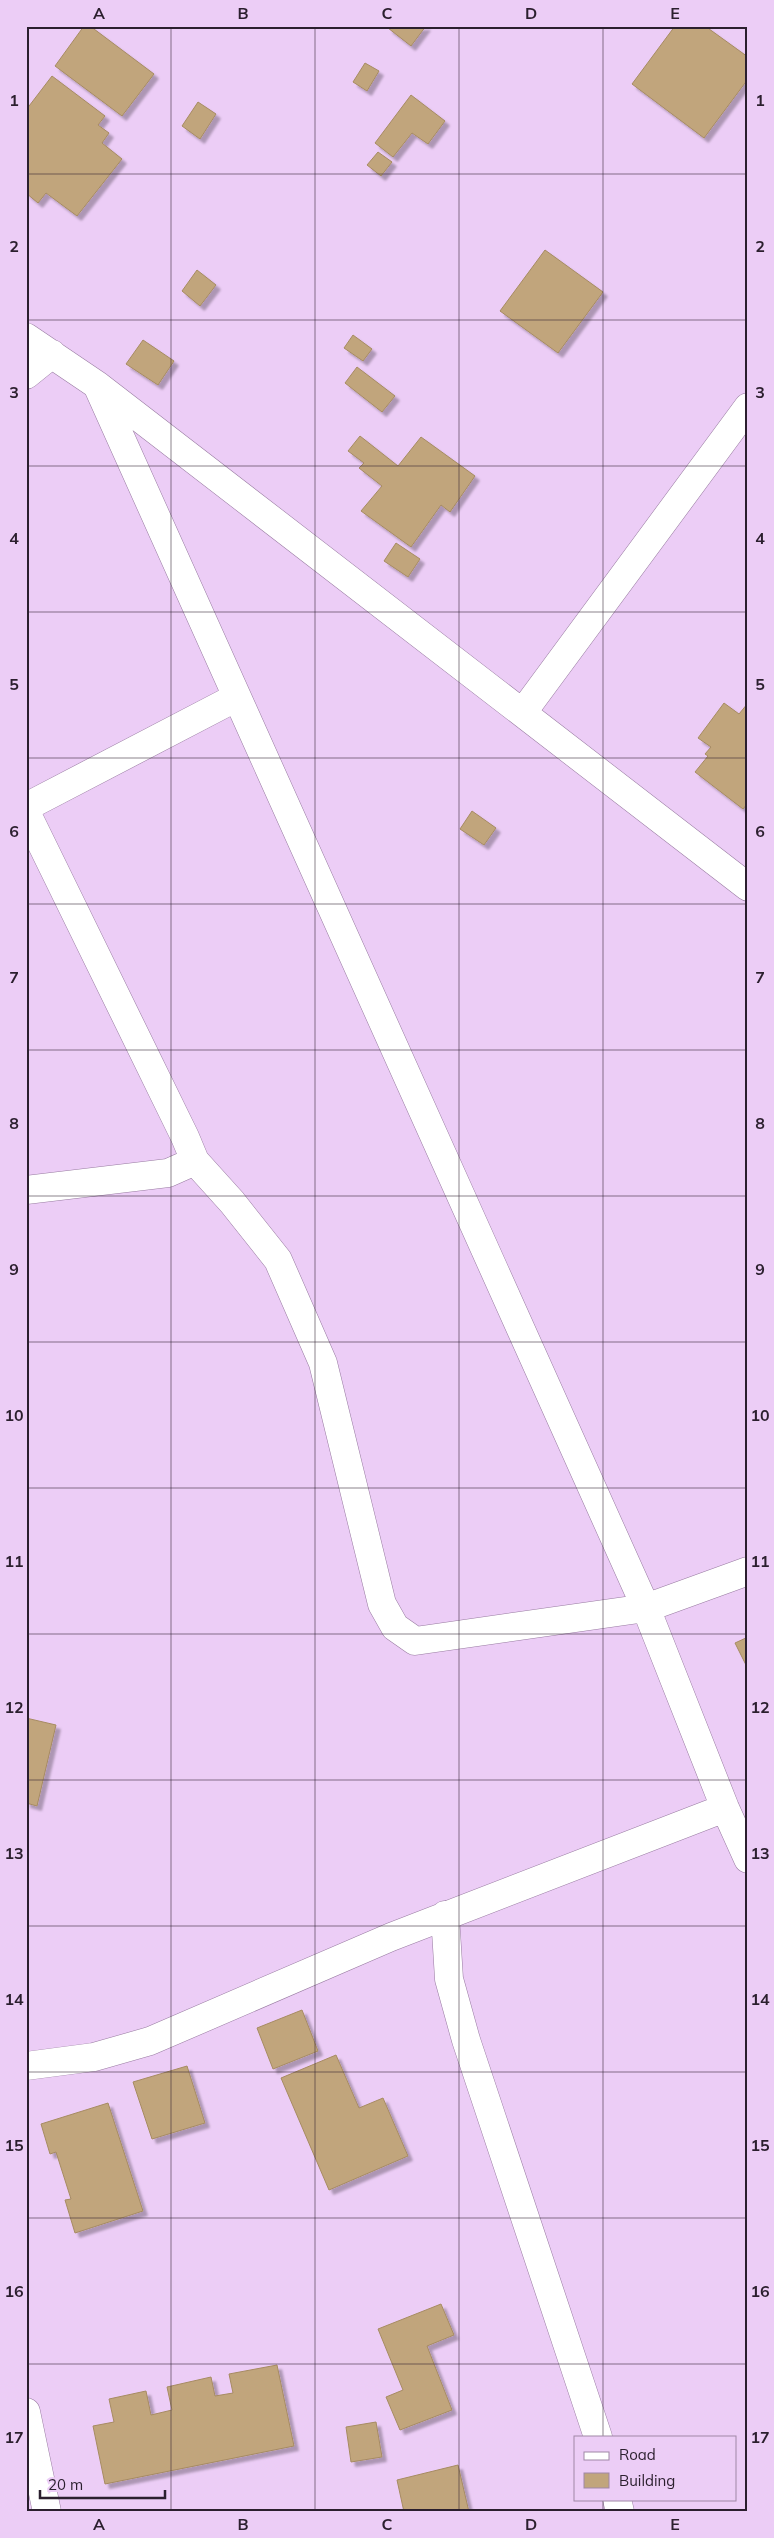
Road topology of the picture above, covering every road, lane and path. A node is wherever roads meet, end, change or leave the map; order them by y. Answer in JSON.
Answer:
{"nodes":[{"id":1,"x":26,"y":337,"type":"edge"},
{"id":2,"x":52,"y":354,"type":"junction"},
{"id":3,"x":26,"y":375,"type":"edge"},
{"id":4,"x":97,"y":385,"type":"junction"},
{"id":5,"x":748,"y":407,"type":"edge"},
{"id":6,"x":237,"y":698,"type":"junction"},
{"id":7,"x":523,"y":712,"type":"junction"},
{"id":8,"x":26,"y":807,"type":"edge"},
{"id":9,"x":26,"y":812,"type":"edge"},
{"id":10,"x":748,"y":887,"type":"edge"},
{"id":11,"x":194,"y":1161,"type":"junction"},
{"id":12,"x":26,"y":1190,"type":"edge"},
{"id":13,"x":748,"y":1571,"type":"edge"},
{"id":14,"x":646,"y":1608,"type":"junction"},
{"id":15,"x":725,"y":1808,"type":"junction"},
{"id":16,"x":748,"y":1859,"type":"edge"},
{"id":17,"x":445,"y":1915,"type":"junction"},
{"id":18,"x":26,"y":2066,"type":"edge"},
{"id":19,"x":26,"y":2412,"type":"edge"},
{"id":20,"x":598,"y":2436,"type":"edge"},
{"id":21,"x":47,"y":2512,"type":"edge"}],
"edges":[{"from":1,"to":2,"type":"street"},
{"from":2,"to":3,"type":"street"},
{"from":2,"to":4,"type":"street"},
{"from":4,"to":6,"type":"street"},
{"from":4,"to":7,"type":"street"},
{"from":5,"to":7,"type":"street"},
{"from":6,"to":8,"type":"street"},
{"from":6,"to":14,"type":"street"},
{"from":7,"to":10,"type":"street"},
{"from":9,"to":11,"type":"street"},
{"from":11,"to":12,"type":"street"},
{"from":11,"to":14,"type":"street"},
{"from":13,"to":14,"type":"street"},
{"from":14,"to":15,"type":"street"},
{"from":15,"to":16,"type":"street"},
{"from":15,"to":17,"type":"street"},
{"from":17,"to":18,"type":"street"},
{"from":17,"to":20,"type":"street"},
{"from":19,"to":21,"type":"street"}]}
